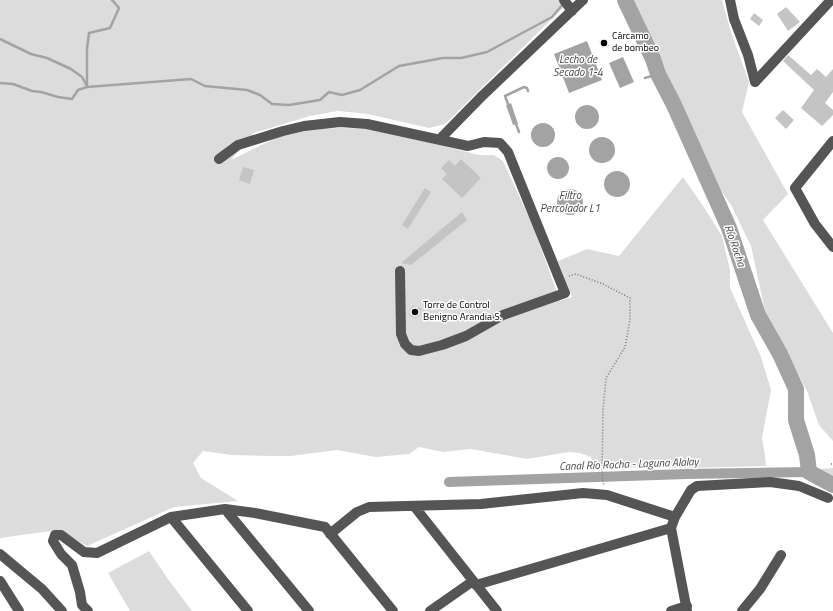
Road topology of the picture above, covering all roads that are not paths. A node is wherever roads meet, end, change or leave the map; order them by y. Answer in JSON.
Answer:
{"nodes":[{"id":1,"x":564,"y":0,"type":"edge"},
{"id":2,"x":583,"y":0,"type":"edge"},
{"id":3,"x":730,"y":0,"type":"edge"},
{"id":4,"x":831,"y":0,"type":"edge"},
{"id":5,"x":572,"y":11,"type":"junction"},
{"id":6,"x":440,"y":139,"type":"junction"},
{"id":7,"x":833,"y":141,"type":"edge"},
{"id":8,"x":219,"y":159,"type":"dead end"},
{"id":9,"x":833,"y":247,"type":"edge"},
{"id":10,"x":400,"y":271,"type":"dead end"},
{"id":11,"x":828,"y":498,"type":"dead end"},
{"id":12,"x":414,"y":506,"type":"junction"},
{"id":13,"x":225,"y":509,"type":"junction"},
{"id":14,"x":170,"y":516,"type":"junction"},
{"id":15,"x":675,"y":517,"type":"junction"},
{"id":16,"x":671,"y":528,"type":"junction"},
{"id":17,"x":330,"y":534,"type":"junction"},
{"id":18,"x":0,"y":554,"type":"edge"},
{"id":19,"x":781,"y":555,"type":"dead end"},
{"id":20,"x":0,"y":581,"type":"edge"},
{"id":21,"x":474,"y":583,"type":"junction"},
{"id":22,"x":687,"y":609,"type":"edge"},
{"id":23,"x":19,"y":611,"type":"edge"},
{"id":24,"x":62,"y":611,"type":"edge"},
{"id":25,"x":88,"y":611,"type":"edge"},
{"id":26,"x":248,"y":611,"type":"edge"},
{"id":27,"x":309,"y":611,"type":"edge"},
{"id":28,"x":393,"y":611,"type":"edge"},
{"id":29,"x":430,"y":611,"type":"edge"},
{"id":30,"x":497,"y":611,"type":"edge"},
{"id":31,"x":671,"y":611,"type":"edge"},
{"id":32,"x":742,"y":611,"type":"edge"}],
"edges":[{"from":1,"to":5,"type":"street"},
{"from":2,"to":5,"type":"street"},
{"from":3,"to":4,"type":"street"},
{"from":5,"to":6,"type":"street"},
{"from":6,"to":8,"type":"street"},
{"from":6,"to":10,"type":"street"},
{"from":7,"to":9,"type":"street"},
{"from":11,"to":15,"type":"street"},
{"from":12,"to":15,"type":"street"},
{"from":12,"to":17,"type":"street"},
{"from":12,"to":21,"type":"street"},
{"from":13,"to":14,"type":"street"},
{"from":13,"to":17,"type":"street"},
{"from":13,"to":27,"type":"street"},
{"from":14,"to":25,"type":"street"},
{"from":14,"to":26,"type":"street"},
{"from":15,"to":16,"type":"street"},
{"from":16,"to":21,"type":"street"},
{"from":16,"to":22,"type":"street"},
{"from":17,"to":28,"type":"street"},
{"from":18,"to":24,"type":"street"},
{"from":19,"to":32,"type":"street"},
{"from":20,"to":23,"type":"street"},
{"from":21,"to":29,"type":"street"},
{"from":21,"to":30,"type":"street"},
{"from":22,"to":31,"type":"street"}]}
